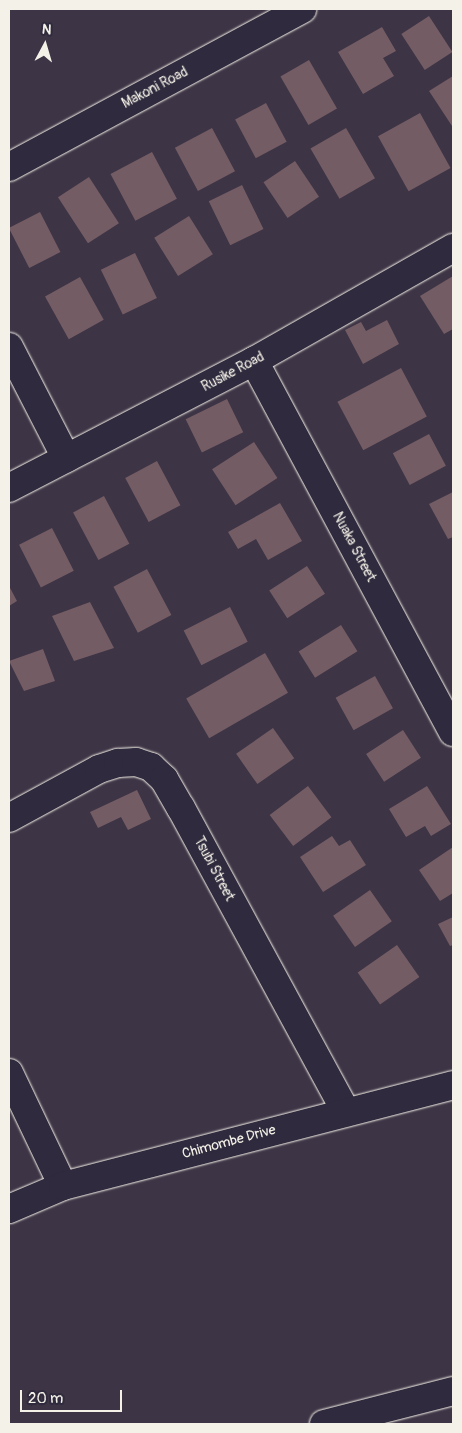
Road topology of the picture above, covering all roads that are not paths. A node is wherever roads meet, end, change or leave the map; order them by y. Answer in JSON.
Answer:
{"nodes":[{"id":1,"x":302,"y":9,"type":"edge"},
{"id":2,"x":9,"y":168,"type":"edge"},
{"id":3,"x":453,"y":248,"type":"edge"},
{"id":4,"x":9,"y":347,"type":"edge"},
{"id":5,"x":254,"y":361,"type":"junction"},
{"id":6,"x":66,"y":458,"type":"junction"},
{"id":7,"x":9,"y":488,"type":"edge"},
{"id":8,"x":453,"y":732,"type":"edge"},
{"id":9,"x":9,"y":818,"type":"edge"},
{"id":10,"x":9,"y":1073,"type":"edge"},
{"id":11,"x":453,"y":1086,"type":"edge"},
{"id":12,"x":346,"y":1112,"type":"junction"},
{"id":13,"x":63,"y":1186,"type":"junction"},
{"id":14,"x":9,"y":1209,"type":"edge"},
{"id":15,"x":453,"y":1391,"type":"edge"},
{"id":16,"x":324,"y":1424,"type":"edge"}],
"edges":[{"from":1,"to":2,"type":"street","name":"Makoni Road"},
{"from":3,"to":5,"type":"street","name":"Rusike Road"},
{"from":4,"to":6,"type":"street"},
{"from":5,"to":6,"type":"street","name":"Rusike Road"},
{"from":5,"to":8,"type":"street","name":"Nuaka Street"},
{"from":6,"to":7,"type":"street","name":"Rusike Road"},
{"from":9,"to":12,"type":"street","name":"Tsubi Street"},
{"from":10,"to":13,"type":"street"},
{"from":11,"to":12,"type":"street","name":"Chimombe Drive"},
{"from":12,"to":13,"type":"street","name":"Chimombe Drive"},
{"from":13,"to":14,"type":"street","name":"Chimombe Drive"},
{"from":15,"to":16,"type":"street"}]}
